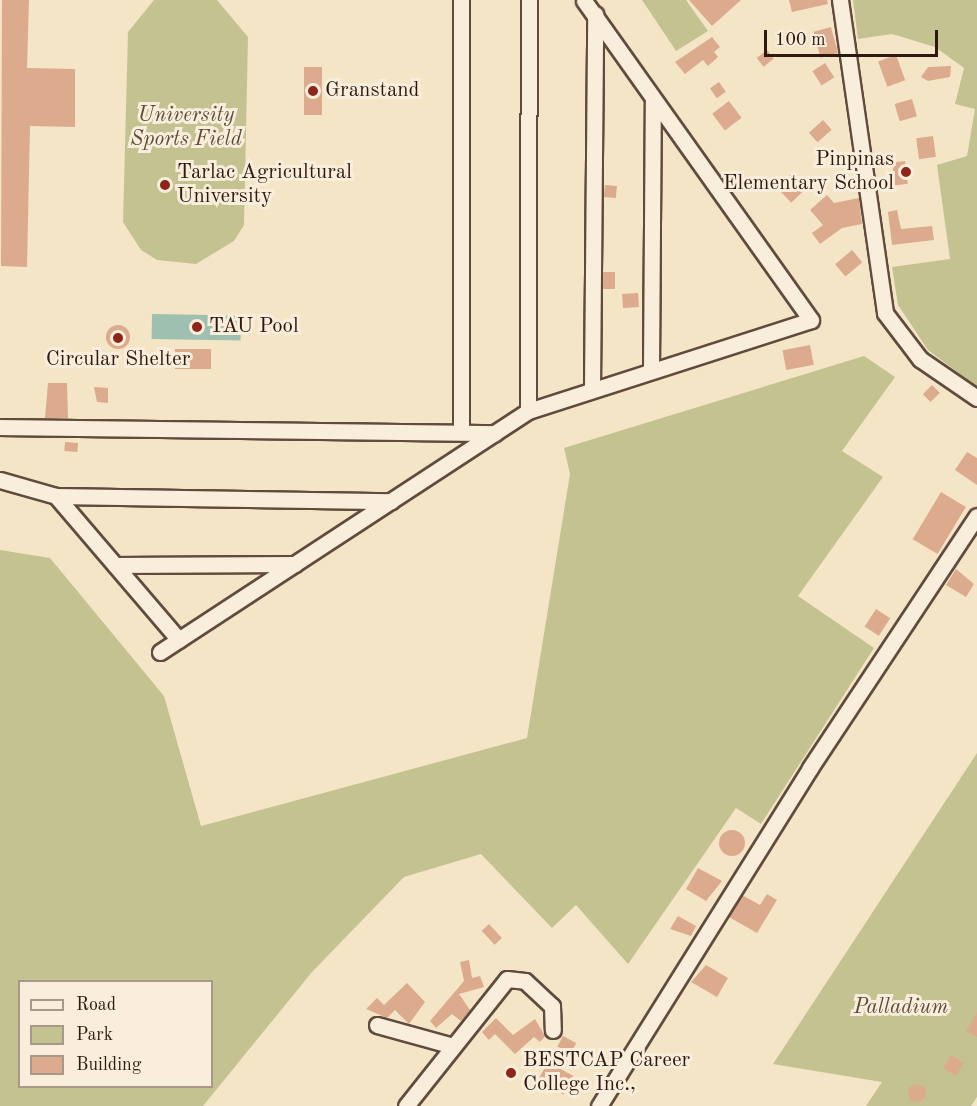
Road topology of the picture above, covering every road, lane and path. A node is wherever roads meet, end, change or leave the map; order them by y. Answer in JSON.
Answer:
{"nodes":[{"id":1,"x":461,"y":0,"type":"edge"},
{"id":2,"x":529,"y":0,"type":"edge"},
{"id":3,"x":584,"y":0,"type":"edge"},
{"id":4,"x":840,"y":0,"type":"edge"},
{"id":5,"x":595,"y":14,"type":"junction"},
{"id":6,"x":653,"y":99,"type":"junction"},
{"id":7,"x":651,"y":368,"type":"junction"},
{"id":8,"x":592,"y":387,"type":"junction"},
{"id":9,"x":977,"y":398,"type":"edge"},
{"id":10,"x":528,"y":411,"type":"junction"},
{"id":11,"x":0,"y":427,"type":"edge"},
{"id":12,"x":461,"y":431,"type":"junction"},
{"id":13,"x":495,"y":433,"type":"junction"},
{"id":14,"x":0,"y":480,"type":"edge"},
{"id":15,"x":56,"y":496,"type":"junction"},
{"id":16,"x":392,"y":501,"type":"junction"},
{"id":17,"x":977,"y":516,"type":"edge"},
{"id":18,"x":295,"y":564,"type":"junction"},
{"id":19,"x":115,"y":565,"type":"junction"},
{"id":20,"x":179,"y":640,"type":"junction"},
{"id":21,"x":160,"y":652,"type":"dead end"},
{"id":22,"x":377,"y":1025,"type":"dead end"},
{"id":23,"x":554,"y":1030,"type":"dead end"},
{"id":24,"x":453,"y":1046,"type":"junction"},
{"id":25,"x":406,"y":1106,"type":"edge"},
{"id":26,"x":599,"y":1106,"type":"edge"}],
"edges":[{"from":1,"to":12,"type":"street"},
{"from":2,"to":10,"type":"street"},
{"from":3,"to":5,"type":"street"},
{"from":4,"to":9,"type":"street"},
{"from":5,"to":6,"type":"street"},
{"from":5,"to":8,"type":"street"},
{"from":6,"to":7,"type":"street"},
{"from":6,"to":7,"type":"street"},
{"from":7,"to":8,"type":"street"},
{"from":8,"to":10,"type":"street"},
{"from":10,"to":13,"type":"street"},
{"from":11,"to":12,"type":"street"},
{"from":12,"to":13,"type":"street"},
{"from":13,"to":16,"type":"street"},
{"from":14,"to":15,"type":"street"},
{"from":15,"to":16,"type":"street"},
{"from":15,"to":19,"type":"street"},
{"from":16,"to":18,"type":"street"},
{"from":17,"to":26,"type":"street"},
{"from":18,"to":19,"type":"street"},
{"from":18,"to":20,"type":"street"},
{"from":19,"to":20,"type":"street"},
{"from":20,"to":21,"type":"street"},
{"from":22,"to":24,"type":"street"},
{"from":23,"to":24,"type":"street"},
{"from":24,"to":25,"type":"street"}]}
